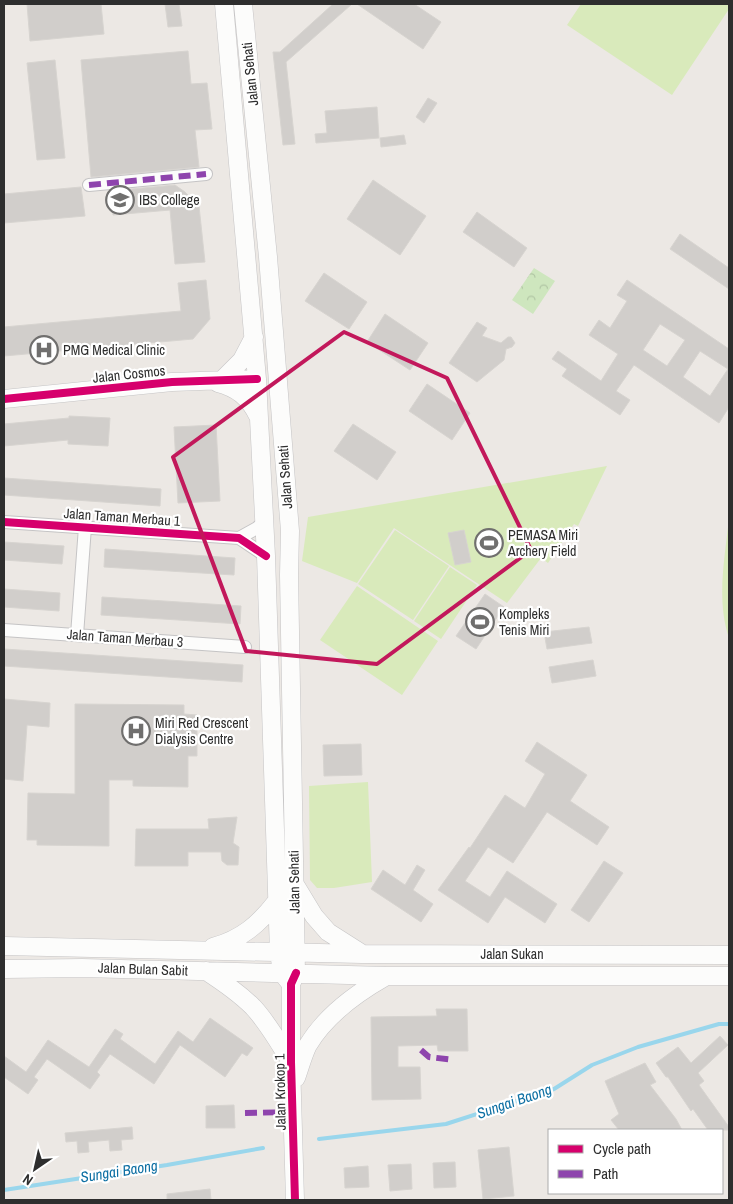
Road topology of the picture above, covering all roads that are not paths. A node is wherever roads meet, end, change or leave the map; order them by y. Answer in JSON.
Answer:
{"nodes":[{"id":1,"x":224,"y":4,"type":"edge"},
{"id":2,"x":243,"y":4,"type":"edge"},
{"id":3,"x":206,"y":174,"type":"dead end"},
{"id":4,"x":89,"y":185,"type":"dead end"},
{"id":5,"x":268,"y":257,"type":"junction"},
{"id":6,"x":254,"y":336,"type":"junction"},
{"id":7,"x":257,"y":378,"type":"junction"},
{"id":8,"x":214,"y":380,"type":"junction"},
{"id":9,"x":4,"y":399,"type":"edge"},
{"id":10,"x":259,"y":418,"type":"junction"},
{"id":11,"x":264,"y":521,"type":"junction"},
{"id":12,"x":4,"y":522,"type":"edge"},
{"id":13,"x":85,"y":527,"type":"junction"},
{"id":14,"x":290,"y":531,"type":"junction"},
{"id":15,"x":239,"y":538,"type":"junction"},
{"id":16,"x":266,"y":556,"type":"junction"},
{"id":17,"x":4,"y":630,"type":"edge"},
{"id":18,"x":77,"y":635,"type":"junction"},
{"id":19,"x":245,"y":647,"type":"dead end"},
{"id":20,"x":294,"y":883,"type":"junction"},
{"id":21,"x":276,"y":902,"type":"junction"},
{"id":22,"x":4,"y":946,"type":"edge"},
{"id":23,"x":201,"y":950,"type":"junction"},
{"id":24,"x":287,"y":952,"type":"junction"},
{"id":25,"x":362,"y":954,"type":"junction"},
{"id":26,"x":729,"y":955,"type":"edge"},
{"id":27,"x":4,"y":969,"type":"edge"},
{"id":28,"x":206,"y":971,"type":"junction"},
{"id":29,"x":386,"y":976,"type":"junction"},
{"id":30,"x":729,"y":976,"type":"edge"},
{"id":31,"x":290,"y":977,"type":"junction"},
{"id":32,"x":291,"y":1062,"type":"junction"},
{"id":33,"x":292,"y":1088,"type":"junction"},
{"id":34,"x":295,"y":1200,"type":"edge"}],
"edges":[{"from":1,"to":6,"type":"main road","name":"Jalan Sehati"},
{"from":2,"to":5,"type":"main road","name":"Jalan Sehati"},
{"from":3,"to":4,"type":"street"},
{"from":5,"to":7,"type":"main road"},
{"from":5,"to":14,"type":"main road","name":"Jalan Sehati"},
{"from":6,"to":7,"type":"main road","name":"Jalan Sehati"},
{"from":6,"to":8,"type":"main road"},
{"from":7,"to":8,"type":"main road","name":"Jalan Cosmos"},
{"from":7,"to":10,"type":"main road","name":"Jalan Sehati"},
{"from":7,"to":14,"type":"main road"},
{"from":8,"to":9,"type":"main road","name":"Jalan Cosmos"},
{"from":8,"to":10,"type":"main road"},
{"from":10,"to":11,"type":"main road","name":"Jalan Sehati"},
{"from":11,"to":15,"type":"street"},
{"from":11,"to":16,"type":"main road","name":"Jalan Sehati"},
{"from":12,"to":13,"type":"street","name":"Jalan Taman Merbau 1"},
{"from":13,"to":15,"type":"street","name":"Jalan Taman Merbau 1"},
{"from":13,"to":18,"type":"street"},
{"from":14,"to":20,"type":"main road","name":"Jalan Sehati"},
{"from":15,"to":16,"type":"street"},
{"from":16,"to":21,"type":"main road","name":"Jalan Sehati"},
{"from":17,"to":18,"type":"street","name":"Jalan Taman Merbau 3"},
{"from":18,"to":19,"type":"street","name":"Jalan Taman Merbau 3"},
{"from":20,"to":24,"type":"main road","name":"Jalan Sehati"},
{"from":20,"to":25,"type":"main road"},
{"from":21,"to":23,"type":"main road"},
{"from":21,"to":24,"type":"main road","name":"Jalan Sehati"},
{"from":22,"to":23,"type":"main road","name":"Jalan Bulan Sabit"},
{"from":23,"to":24,"type":"main road","name":"Jalan Bulan Sabit"},
{"from":24,"to":25,"type":"main road","name":"Jalan Sukan"},
{"from":24,"to":31,"type":"main road","name":"Jalan Krokop 1"},
{"from":25,"to":26,"type":"main road","name":"Jalan Sukan"},
{"from":27,"to":28,"type":"main road","name":"Jalan Bulan Sabit"},
{"from":28,"to":31,"type":"main road","name":"Jalan Bulan Sabit"},
{"from":28,"to":32,"type":"main road"},
{"from":29,"to":30,"type":"main road","name":"Jalan Sukan"},
{"from":29,"to":31,"type":"main road","name":"Jalan Sukan"},
{"from":29,"to":33,"type":"main road"},
{"from":31,"to":32,"type":"main road","name":"Jalan Krokop 1"},
{"from":32,"to":33,"type":"main road","name":"Jalan Krokop 1"},
{"from":33,"to":34,"type":"main road","name":"Jalan Krokop 1"}]}
